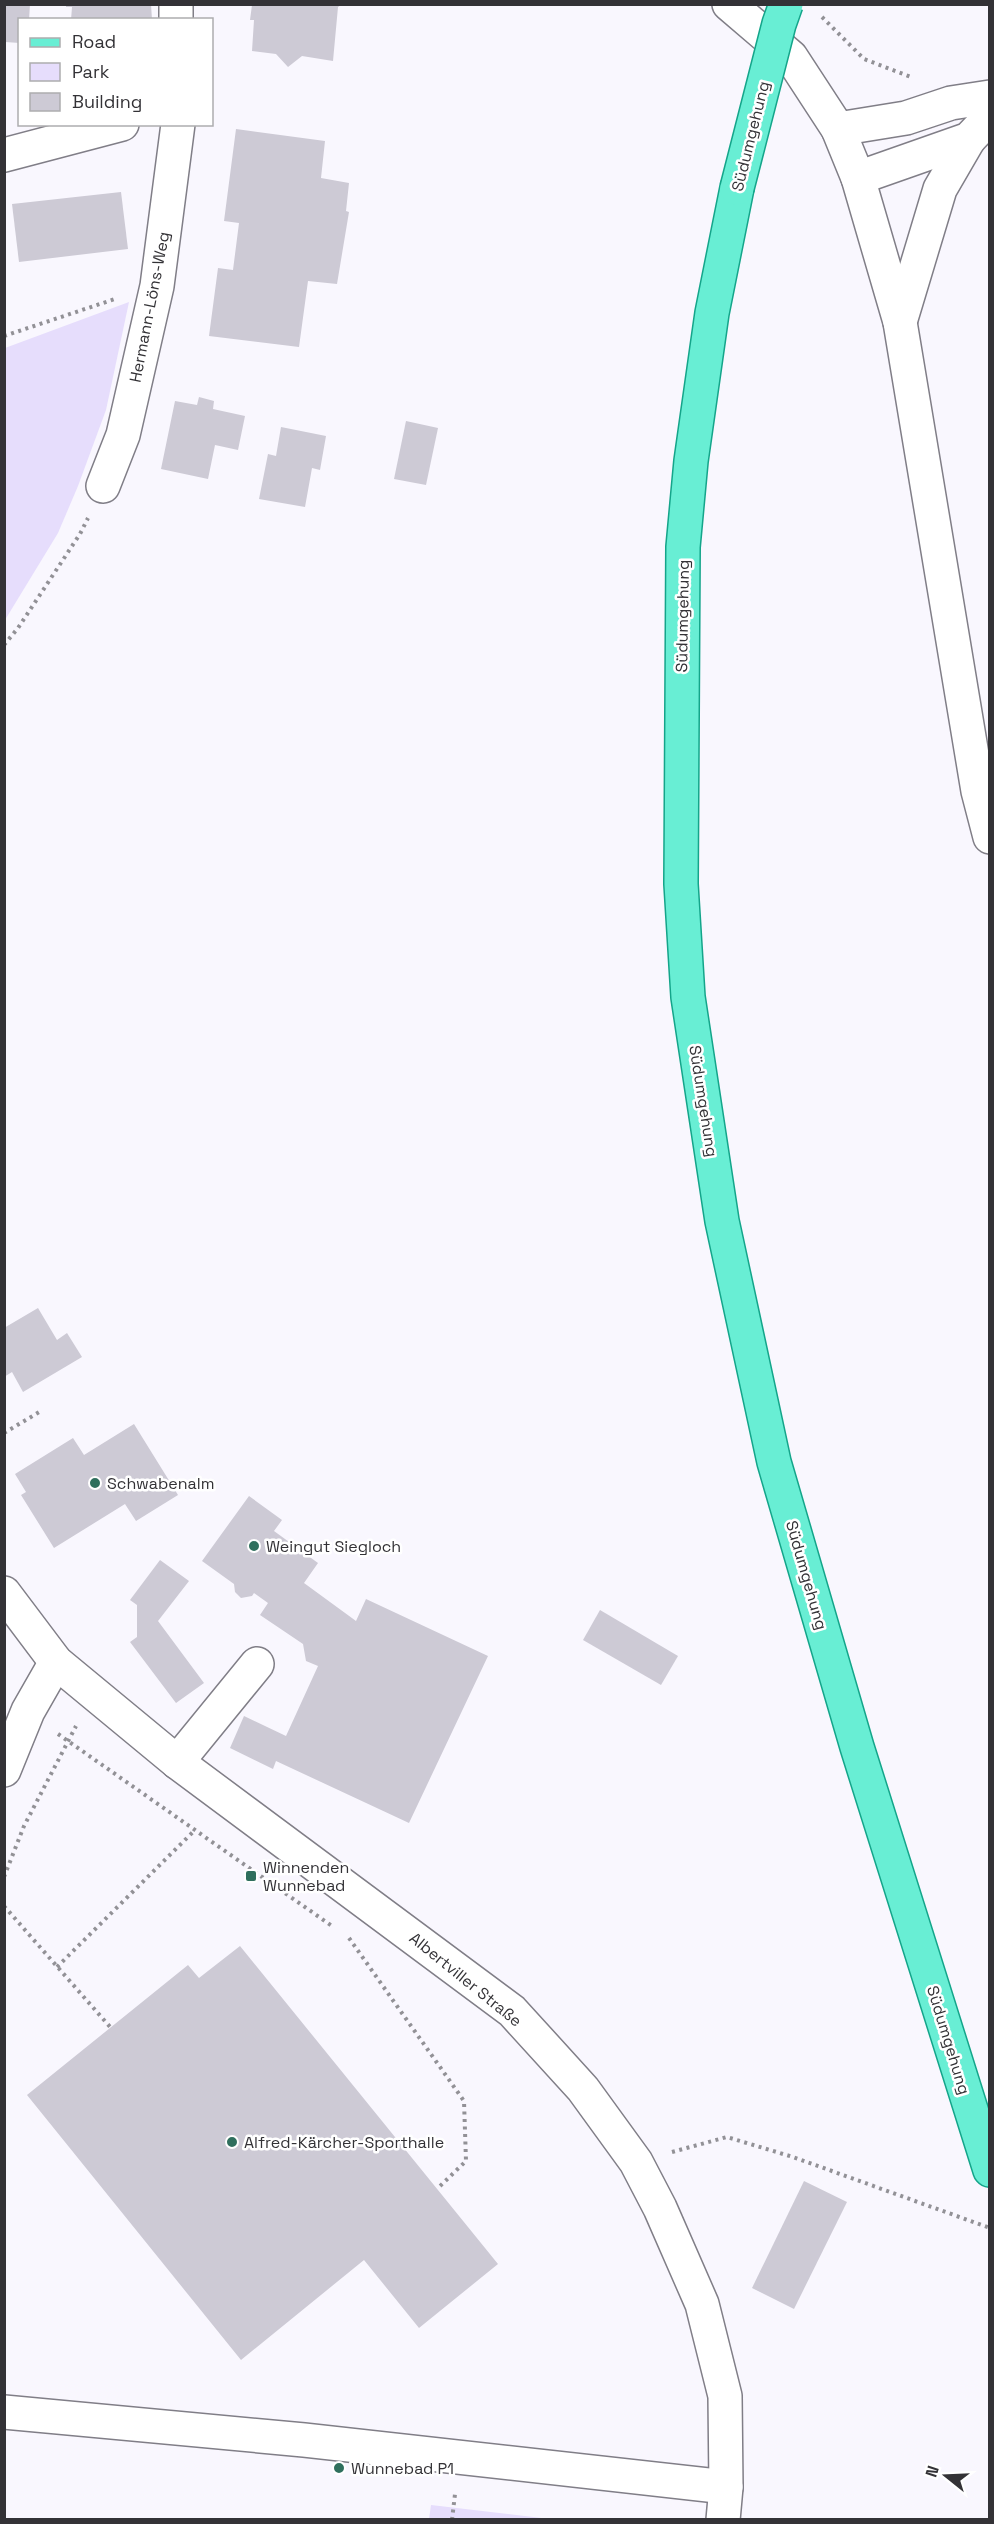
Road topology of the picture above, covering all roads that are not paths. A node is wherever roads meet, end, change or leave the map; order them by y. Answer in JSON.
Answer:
{"nodes":[{"id":1,"x":729,"y":4,"type":"edge"},
{"id":2,"x":786,"y":4,"type":"edge"},
{"id":3,"x":990,"y":97,"type":"edge"},
{"id":4,"x":114,"y":126,"type":"edge"},
{"id":5,"x":178,"y":126,"type":"edge"},
{"id":6,"x":979,"y":128,"type":"edge"},
{"id":7,"x":838,"y":129,"type":"junction"},
{"id":8,"x":4,"y":155,"type":"edge"},
{"id":9,"x":858,"y":178,"type":"junction"},
{"id":10,"x":900,"y":322,"type":"junction"},
{"id":11,"x":103,"y":486,"type":"road end"},
{"id":12,"x":990,"y":837,"type":"edge"},
{"id":13,"x":4,"y":1593,"type":"edge"},
{"id":14,"x":56,"y":1662,"type":"junction"},
{"id":15,"x":257,"y":1664,"type":"dead end"},
{"id":16,"x":177,"y":1762,"type":"junction"},
{"id":17,"x":4,"y":1770,"type":"edge"},
{"id":18,"x":985,"y":2156,"type":"edge"},
{"id":19,"x":4,"y":2412,"type":"edge"},
{"id":20,"x":726,"y":2487,"type":"junction"},
{"id":21,"x":723,"y":2520,"type":"edge"}],
"edges":[{"from":1,"to":7,"type":"street"},
{"from":2,"to":18,"type":"main road","name":"Südumgehung","bridge":true},
{"from":3,"to":7,"type":"street"},
{"from":4,"to":8,"type":"street"},
{"from":5,"to":11,"type":"street","name":"Hermann-Löns-Weg"},
{"from":6,"to":9,"type":"street"},
{"from":6,"to":10,"type":"street"},
{"from":7,"to":9,"type":"street"},
{"from":9,"to":10,"type":"street"},
{"from":10,"to":12,"type":"street"},
{"from":13,"to":14,"type":"street","name":"Albertviller Straße"},
{"from":14,"to":16,"type":"street","name":"Albertviller Straße"},
{"from":14,"to":17,"type":"street"},
{"from":15,"to":16,"type":"street"},
{"from":16,"to":20,"type":"street","name":"Albertviller Straße"},
{"from":19,"to":20,"type":"street"},
{"from":20,"to":21,"type":"street","name":"Albertviller Straße"}]}
